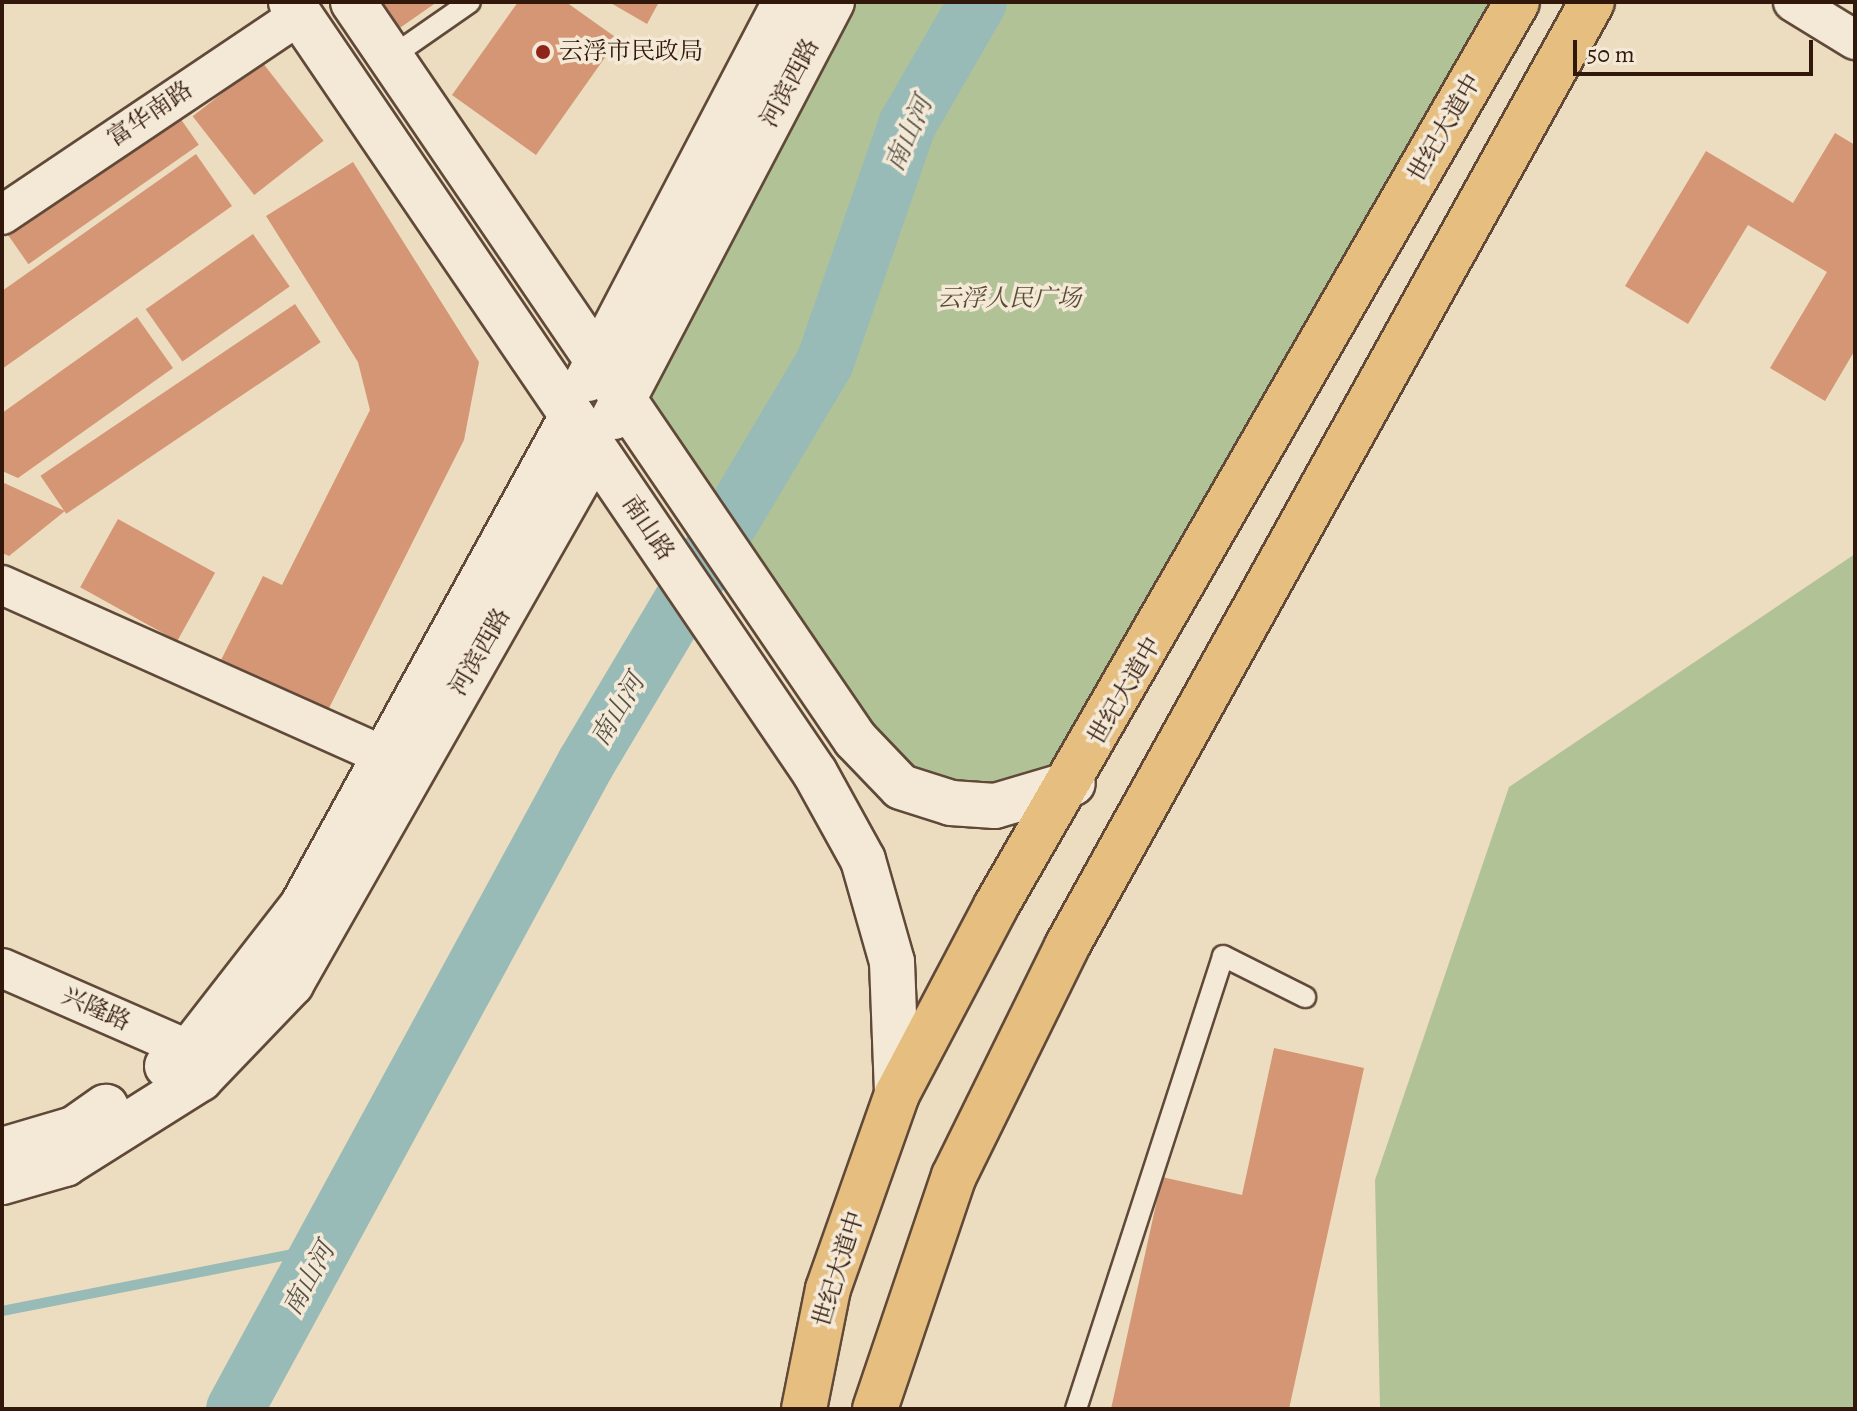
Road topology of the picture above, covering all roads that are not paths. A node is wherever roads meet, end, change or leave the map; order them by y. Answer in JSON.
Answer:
{"nodes":[{"id":1,"x":353,"y":2,"type":"edge"},
{"id":2,"x":470,"y":2,"type":"edge"},
{"id":3,"x":785,"y":2,"type":"edge"},
{"id":4,"x":832,"y":2,"type":"edge"},
{"id":5,"x":1517,"y":2,"type":"edge"},
{"id":6,"x":1592,"y":2,"type":"edge"},
{"id":7,"x":1793,"y":2,"type":"edge"},
{"id":8,"x":295,"y":9,"type":"edge"},
{"id":9,"x":1855,"y":40,"type":"edge"},
{"id":10,"x":391,"y":57,"type":"junction"},
{"id":11,"x":2,"y":215,"type":"edge"},
{"id":12,"x":598,"y":357,"type":"junction"},
{"id":13,"x":626,"y":396,"type":"junction"},
{"id":14,"x":583,"y":433,"type":"junction"},
{"id":15,"x":2,"y":585,"type":"edge"},
{"id":16,"x":384,"y":756,"type":"junction"},
{"id":17,"x":1073,"y":783,"type":"junction"},
{"id":18,"x":2,"y":968,"type":"edge"},
{"id":19,"x":1305,"y":997,"type":"dead end"},
{"id":20,"x":190,"y":1050,"type":"junction"},
{"id":21,"x":897,"y":1094,"type":"junction"},
{"id":22,"x":2,"y":1150,"type":"edge"},
{"id":23,"x":2,"y":1182,"type":"edge"},
{"id":24,"x":804,"y":1409,"type":"edge"},
{"id":25,"x":875,"y":1409,"type":"edge"},
{"id":26,"x":1076,"y":1409,"type":"edge"}],
"edges":[{"from":1,"to":10,"type":"main road"},
{"from":2,"to":10,"type":"lane"},
{"from":3,"to":12,"type":"main road","name":"河滨西路"},
{"from":4,"to":13,"type":"main road","name":"河滨西路"},
{"from":5,"to":17,"type":"main road","name":"世纪大道中"},
{"from":6,"to":25,"type":"main road"},
{"from":7,"to":9,"type":"street"},
{"from":8,"to":11,"type":"street","name":"富华南路"},
{"from":8,"to":14,"type":"main road","name":"南山路"},
{"from":10,"to":12,"type":"main road"},
{"from":12,"to":13,"type":"main road"},
{"from":12,"to":14,"type":"main road","name":"河滨西路"},
{"from":13,"to":14,"type":"main road","name":"河滨西路"},
{"from":13,"to":17,"type":"main road"},
{"from":14,"to":16,"type":"main road","name":"河滨西路"},
{"from":14,"to":21,"type":"main road","name":"南山路"},
{"from":14,"to":23,"type":"main road","name":"河滨西路"},
{"from":15,"to":16,"type":"street"},
{"from":16,"to":20,"type":"main road","name":"河滨西路"},
{"from":17,"to":21,"type":"main road","name":"世纪大道中"},
{"from":18,"to":20,"type":"street","name":"兴隆路"},
{"from":19,"to":26,"type":"lane"},
{"from":20,"to":22,"type":"main road","name":"河滨西路"},
{"from":21,"to":24,"type":"main road","name":"世纪大道中"}]}
